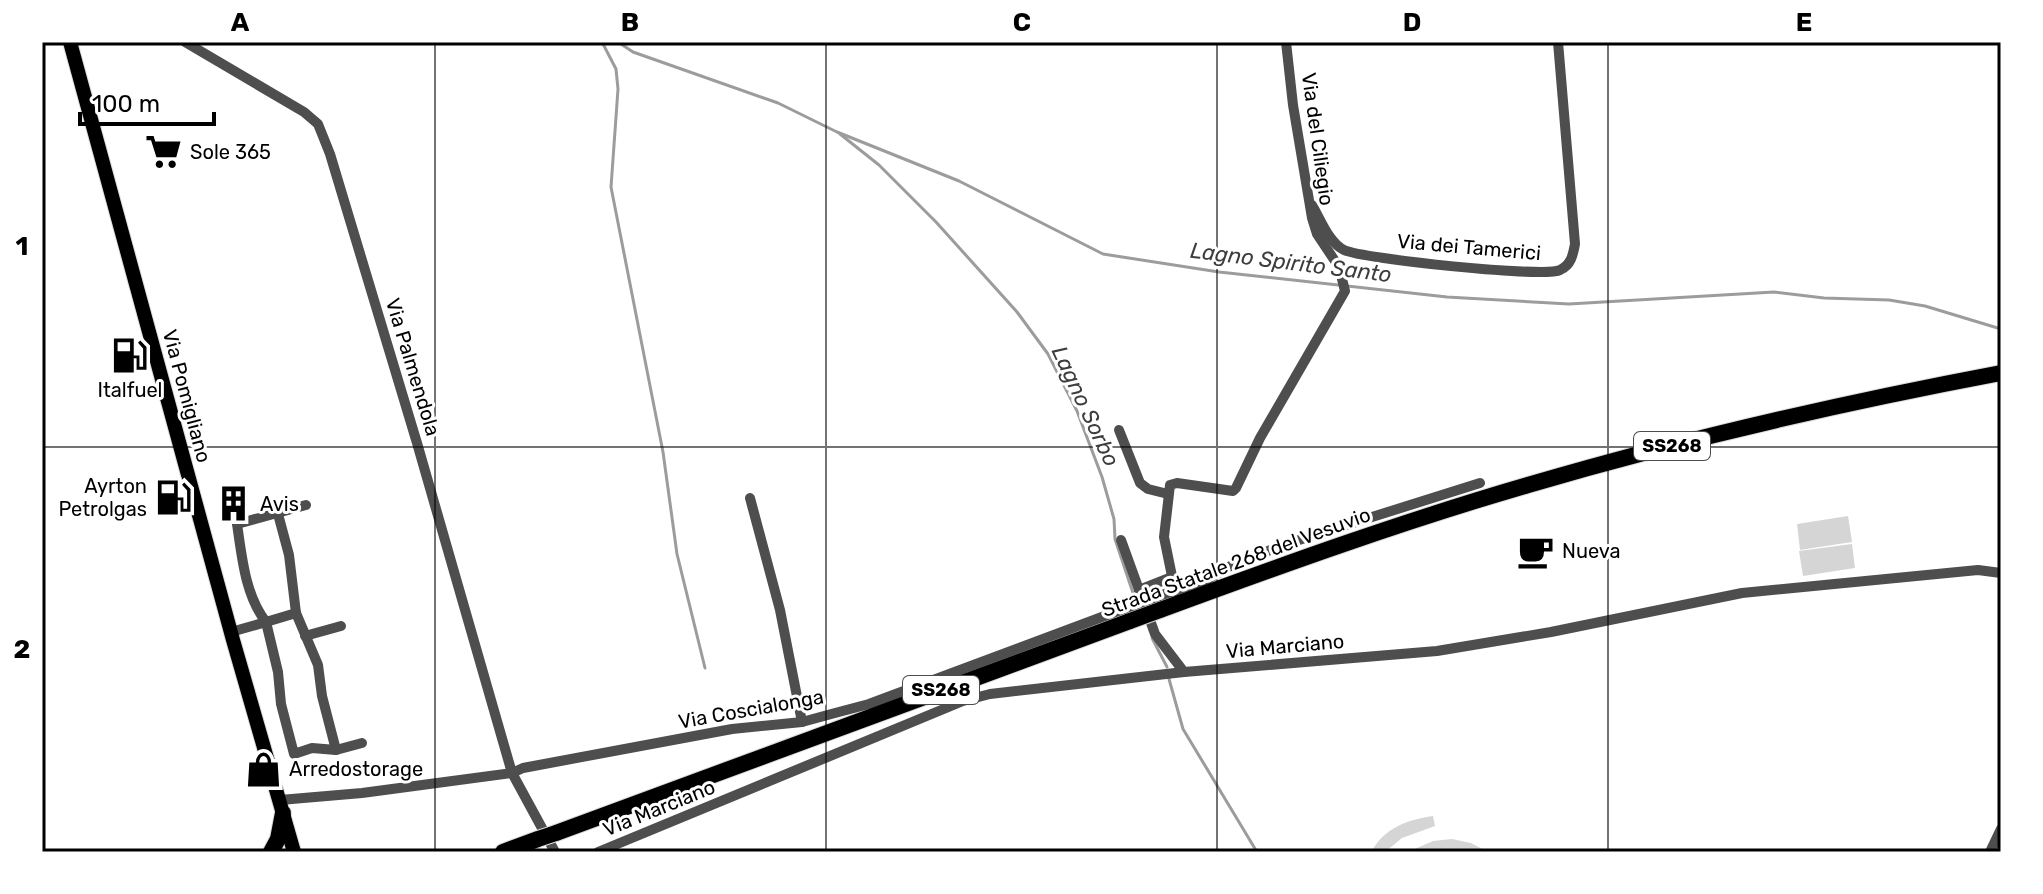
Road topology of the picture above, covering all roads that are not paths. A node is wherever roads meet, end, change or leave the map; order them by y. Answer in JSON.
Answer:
{"nodes":[{"id":1,"x":70,"y":42,"type":"edge"},
{"id":2,"x":185,"y":42,"type":"edge"},
{"id":3,"x":1286,"y":42,"type":"edge"},
{"id":4,"x":1558,"y":42,"type":"edge"},
{"id":5,"x":1311,"y":203,"type":"junction"},
{"id":6,"x":2001,"y":373,"type":"edge"},
{"id":7,"x":1119,"y":430,"type":"dead end"},
{"id":8,"x":1480,"y":483,"type":"dead end"},
{"id":9,"x":1168,"y":494,"type":"junction"},
{"id":10,"x":750,"y":498,"type":"dead end"},
{"id":11,"x":306,"y":505,"type":"dead end"},
{"id":12,"x":278,"y":514,"type":"junction"},
{"id":13,"x":1121,"y":540,"type":"dead end"},
{"id":14,"x":2001,"y":572,"type":"edge"},
{"id":15,"x":1172,"y":577,"type":"junction"},
{"id":16,"x":1139,"y":590,"type":"junction"},
{"id":17,"x":1175,"y":591,"type":"junction"},
{"id":18,"x":1160,"y":603,"type":"junction"},
{"id":19,"x":296,"y":613,"type":"junction"},
{"id":20,"x":1128,"y":615,"type":"junction"},
{"id":21,"x":266,"y":622,"type":"junction"},
{"id":22,"x":341,"y":626,"type":"dead end"},
{"id":23,"x":231,"y":632,"type":"junction"},
{"id":24,"x":305,"y":636,"type":"junction"},
{"id":25,"x":1184,"y":672,"type":"junction"},
{"id":26,"x":802,"y":722,"type":"junction"},
{"id":27,"x":362,"y":743,"type":"dead end"},
{"id":28,"x":336,"y":750,"type":"junction"},
{"id":29,"x":512,"y":773,"type":"junction"},
{"id":30,"x":282,"y":806,"type":"junction"},
{"id":31,"x":2001,"y":829,"type":"edge"},
{"id":32,"x":526,"y":845,"type":"edge"},
{"id":33,"x":271,"y":852,"type":"edge"},
{"id":34,"x":294,"y":852,"type":"edge"},
{"id":35,"x":503,"y":852,"type":"edge"},
{"id":36,"x":555,"y":852,"type":"edge"},
{"id":37,"x":598,"y":852,"type":"edge"},
{"id":38,"x":1990,"y":852,"type":"edge"}],
"edges":[{"from":1,"to":23,"type":"main road","name":"Via Pomigliano"},
{"from":2,"to":29,"type":"street","name":"Via Palmendola"},
{"from":3,"to":5,"type":"street","name":"Via del Ciliegio"},
{"from":4,"to":5,"type":"street","name":"Via dei Tamerici"},
{"from":5,"to":9,"type":"street","name":"Via del Ciliegio"},
{"from":6,"to":18,"type":"highway","name":"Strada Statale 268 del Vesuvio","number":"SS268"},
{"from":7,"to":9,"type":"street"},
{"from":8,"to":17,"type":"street"},
{"from":9,"to":15,"type":"street"},
{"from":10,"to":26,"type":"street"},
{"from":11,"to":12,"type":"street"},
{"from":12,"to":19,"type":"street"},
{"from":12,"to":21,"type":"street"},
{"from":13,"to":16,"type":"street"},
{"from":14,"to":25,"type":"street","name":"Via Marciano"},
{"from":15,"to":16,"type":"street"},
{"from":15,"to":17,"type":"street"},
{"from":16,"to":25,"type":"street"},
{"from":17,"to":18,"type":"street"},
{"from":18,"to":20,"type":"highway","name":"Strada Statale 268 del Vesuvio","number":"SS268","bridge":true},
{"from":19,"to":21,"type":"street"},
{"from":19,"to":24,"type":"street"},
{"from":20,"to":26,"type":"street","name":"Via Coscialonga"},
{"from":20,"to":32,"type":"highway","name":"Strada Statale 268 del Vesuvio","number":"SS268","bridge":true},
{"from":21,"to":23,"type":"street"},
{"from":21,"to":28,"type":"street"},
{"from":22,"to":24,"type":"street"},
{"from":23,"to":30,"type":"main road","name":"Via Pomigliano"},
{"from":24,"to":28,"type":"street"},
{"from":25,"to":37,"type":"street","name":"Via Marciano"},
{"from":26,"to":29,"type":"street","name":"Via Coscialonga"},
{"from":27,"to":28,"type":"street"},
{"from":29,"to":30,"type":"street","name":"Via Coscialonga"},
{"from":29,"to":36,"type":"street","name":"Via Palmendola"},
{"from":30,"to":33,"type":"highway"},
{"from":30,"to":34,"type":"main road","name":"Via Pomigliano"},
{"from":31,"to":38,"type":"street"},
{"from":32,"to":35,"type":"highway","name":"Strada Statale 268 del Vesuvio","number":"SS268"}]}
